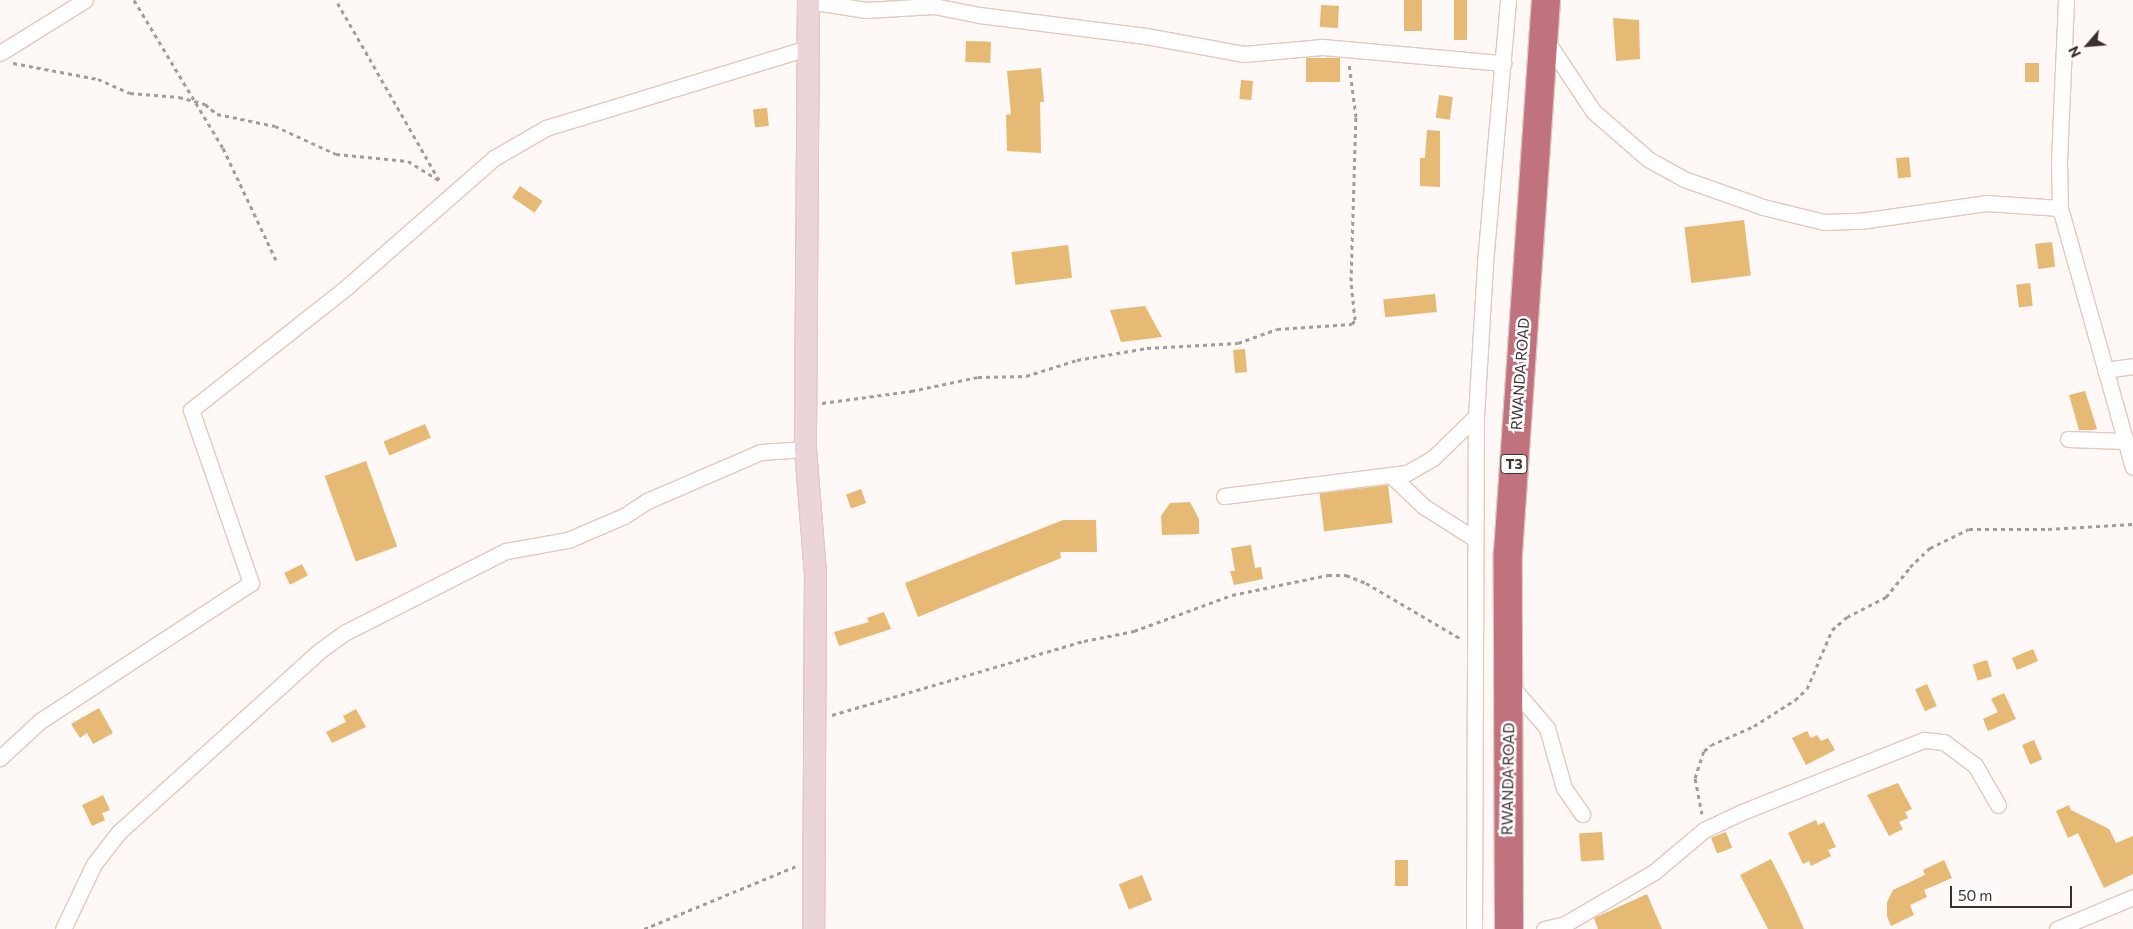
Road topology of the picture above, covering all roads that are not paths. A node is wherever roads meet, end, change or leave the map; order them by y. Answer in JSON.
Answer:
{"nodes":[{"id":1,"x":85,"y":0,"type":"edge"},
{"id":2,"x":808,"y":0,"type":"edge"},
{"id":3,"x":1508,"y":0,"type":"edge"},
{"id":4,"x":1546,"y":0,"type":"edge"},
{"id":5,"x":2066,"y":0,"type":"edge"},
{"id":6,"x":934,"y":3,"type":"edge"},
{"id":7,"x":1544,"y":36,"type":"junction"},
{"id":8,"x":808,"y":48,"type":"junction"},
{"id":9,"x":3,"y":59,"type":"edge"},
{"id":10,"x":1503,"y":63,"type":"junction"},
{"id":11,"x":2060,"y":208,"type":"junction"},
{"id":12,"x":2133,"y":366,"type":"edge"},
{"id":13,"x":2105,"y":370,"type":"junction"},
{"id":14,"x":1476,"y":416,"type":"junction"},
{"id":15,"x":2068,"y":439,"type":"dead end"},
{"id":16,"x":2126,"y":441,"type":"junction"},
{"id":17,"x":805,"y":448,"type":"junction"},
{"id":18,"x":2133,"y":467,"type":"edge"},
{"id":19,"x":1393,"y":477,"type":"junction"},
{"id":20,"x":1224,"y":496,"type":"dead end"},
{"id":21,"x":1475,"y":539,"type":"junction"},
{"id":22,"x":1510,"y":685,"type":"junction"},
{"id":23,"x":0,"y":758,"type":"edge"},
{"id":24,"x":1998,"y":805,"type":"dead end"},
{"id":25,"x":1582,"y":814,"type":"dead end"},
{"id":26,"x":2133,"y":897,"type":"edge"},
{"id":27,"x":63,"y":929,"type":"edge"},
{"id":28,"x":813,"y":929,"type":"edge"},
{"id":29,"x":1474,"y":929,"type":"edge"},
{"id":30,"x":1509,"y":929,"type":"edge"},
{"id":31,"x":1544,"y":929,"type":"edge"},
{"id":32,"x":2057,"y":929,"type":"edge"}],
"edges":[{"from":1,"to":9,"type":"street"},
{"from":2,"to":6,"type":"street"},
{"from":2,"to":8,"type":"street"},
{"from":3,"to":10,"type":"street"},
{"from":4,"to":7,"type":"highway","name":"RWANDA ROAD","number":"T3"},
{"from":5,"to":11,"type":"street"},
{"from":6,"to":10,"type":"street"},
{"from":7,"to":11,"type":"street"},
{"from":7,"to":22,"type":"highway","name":"RWANDA ROAD","number":"T3"},
{"from":8,"to":17,"type":"street"},
{"from":8,"to":23,"type":"street"},
{"from":10,"to":14,"type":"street"},
{"from":11,"to":13,"type":"street"},
{"from":12,"to":13,"type":"street"},
{"from":13,"to":16,"type":"street"},
{"from":14,"to":19,"type":"street"},
{"from":14,"to":21,"type":"street"},
{"from":15,"to":16,"type":"street"},
{"from":16,"to":18,"type":"street"},
{"from":17,"to":27,"type":"street"},
{"from":17,"to":28,"type":"street"},
{"from":19,"to":20,"type":"street"},
{"from":19,"to":21,"type":"street"},
{"from":21,"to":29,"type":"street"},
{"from":22,"to":25,"type":"street"},
{"from":22,"to":30,"type":"highway","name":"RWANDA ROAD","number":"T3"},
{"from":24,"to":31,"type":"street"},
{"from":26,"to":32,"type":"street"}]}
